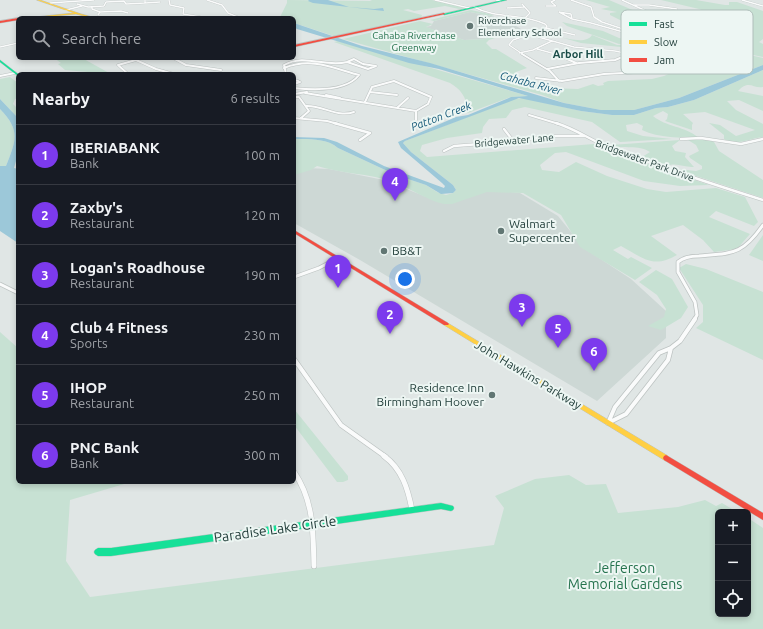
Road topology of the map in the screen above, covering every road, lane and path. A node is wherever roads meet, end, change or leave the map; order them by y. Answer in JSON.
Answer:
{"nodes":[{"id":1,"x":38,"y":0,"type":"edge"},
{"id":2,"x":94,"y":0,"type":"edge"},
{"id":3,"x":169,"y":0,"type":"edge"},
{"id":4,"x":207,"y":0,"type":"edge"},
{"id":5,"x":435,"y":0,"type":"edge"},
{"id":6,"x":500,"y":0,"type":"edge"},
{"id":7,"x":555,"y":0,"type":"edge"},
{"id":8,"x":570,"y":0,"type":"edge"},
{"id":9,"x":622,"y":0,"type":"edge"},
{"id":10,"x":742,"y":0,"type":"edge"},
{"id":11,"x":145,"y":1,"type":"edge"},
{"id":12,"x":65,"y":2,"type":"junction"},
{"id":13,"x":160,"y":2,"type":"dead end"},
{"id":14,"x":54,"y":3,"type":"junction"},
{"id":15,"x":77,"y":4,"type":"dead end"},
{"id":16,"x":522,"y":4,"type":"dead end"},
{"id":17,"x":632,"y":5,"type":"junction"},
{"id":18,"x":83,"y":6,"type":"junction"},
{"id":19,"x":546,"y":6,"type":"dead end"},
{"id":20,"x":763,"y":6,"type":"edge"},
{"id":21,"x":92,"y":7,"type":"junction"},
{"id":22,"x":524,"y":7,"type":"junction"},
{"id":23,"x":475,"y":8,"type":"junction"},
{"id":24,"x":507,"y":8,"type":"dead end"},
{"id":25,"x":677,"y":9,"type":"dead end"},
{"id":26,"x":66,"y":10,"type":"junction"},
{"id":27,"x":644,"y":10,"type":"edge"},
{"id":28,"x":100,"y":12,"type":"junction"},
{"id":29,"x":128,"y":13,"type":"dead end"},
{"id":30,"x":76,"y":14,"type":"junction"},
{"id":31,"x":51,"y":16,"type":"edge"},
{"id":32,"x":90,"y":16,"type":"edge"},
{"id":33,"x":98,"y":16,"type":"edge"},
{"id":34,"x":195,"y":16,"type":"edge"},
{"id":35,"x":235,"y":16,"type":"edge"},
{"id":36,"x":519,"y":17,"type":"junction"},
{"id":37,"x":525,"y":18,"type":"junction"},
{"id":38,"x":16,"y":19,"type":"edge"},
{"id":39,"x":572,"y":20,"type":"junction"},
{"id":40,"x":0,"y":22,"type":"edge"},
{"id":41,"x":600,"y":22,"type":"junction"},
{"id":42,"x":591,"y":23,"type":"junction"},
{"id":43,"x":546,"y":28,"type":"junction"},
{"id":44,"x":621,"y":28,"type":"edge"},
{"id":45,"x":621,"y":31,"type":"edge"},
{"id":46,"x":530,"y":34,"type":"junction"},
{"id":47,"x":575,"y":35,"type":"dead end"},
{"id":48,"x":553,"y":41,"type":"junction"},
{"id":49,"x":16,"y":43,"type":"edge"},
{"id":50,"x":504,"y":45,"type":"dead end"},
{"id":51,"x":509,"y":45,"type":"junction"},
{"id":52,"x":296,"y":46,"type":"edge"},
{"id":53,"x":0,"y":47,"type":"edge"},
{"id":54,"x":537,"y":49,"type":"junction"},
{"id":55,"x":519,"y":53,"type":"junction"},
{"id":56,"x":621,"y":53,"type":"edge"},
{"id":57,"x":621,"y":58,"type":"edge"},
{"id":58,"x":136,"y":60,"type":"edge"},
{"id":59,"x":136,"y":60,"type":"edge"},
{"id":60,"x":177,"y":60,"type":"edge"},
{"id":61,"x":0,"y":61,"type":"edge"},
{"id":62,"x":347,"y":62,"type":"junction"},
{"id":63,"x":576,"y":64,"type":"junction"},
{"id":64,"x":284,"y":68,"type":"junction"},
{"id":65,"x":548,"y":69,"type":"junction"},
{"id":66,"x":222,"y":70,"type":"dead end"},
{"id":67,"x":126,"y":72,"type":"edge"},
{"id":68,"x":164,"y":72,"type":"edge"},
{"id":69,"x":285,"y":72,"type":"edge"},
{"id":70,"x":16,"y":73,"type":"edge"},
{"id":71,"x":16,"y":74,"type":"edge"},
{"id":72,"x":621,"y":74,"type":"edge"},
{"id":73,"x":0,"y":76,"type":"edge"},
{"id":74,"x":536,"y":78,"type":"dead end"},
{"id":75,"x":559,"y":81,"type":"junction"},
{"id":76,"x":296,"y":88,"type":"edge"},
{"id":77,"x":370,"y":92,"type":"junction"},
{"id":78,"x":296,"y":95,"type":"edge"},
{"id":79,"x":397,"y":95,"type":"dead end"},
{"id":80,"x":296,"y":96,"type":"edge"},
{"id":81,"x":408,"y":98,"type":"dead end"},
{"id":82,"x":365,"y":102,"type":"junction"},
{"id":83,"x":306,"y":106,"type":"junction"},
{"id":84,"x":398,"y":107,"type":"junction"},
{"id":85,"x":416,"y":111,"type":"junction"},
{"id":86,"x":354,"y":112,"type":"dead end"},
{"id":87,"x":529,"y":115,"type":"dead end"},
{"id":88,"x":296,"y":118,"type":"edge"},
{"id":89,"x":302,"y":118,"type":"junction"},
{"id":90,"x":416,"y":120,"type":"dead end"},
{"id":91,"x":504,"y":129,"type":"dead end"},
{"id":92,"x":586,"y":136,"type":"junction"},
{"id":93,"x":681,"y":138,"type":"dead end"},
{"id":94,"x":763,"y":139,"type":"edge"},
{"id":95,"x":360,"y":140,"type":"dead end"},
{"id":96,"x":514,"y":142,"type":"junction"},
{"id":97,"x":444,"y":151,"type":"dead end"},
{"id":98,"x":763,"y":200,"type":"edge"},
{"id":99,"x":763,"y":225,"type":"edge"},
{"id":100,"x":296,"y":232,"type":"edge"},
{"id":101,"x":338,"y":258,"type":"junction"},
{"id":102,"x":296,"y":276,"type":"edge"},
{"id":103,"x":0,"y":284,"type":"edge"},
{"id":104,"x":16,"y":292,"type":"edge"},
{"id":105,"x":671,"y":348,"type":"junction"},
{"id":106,"x":296,"y":362,"type":"edge"},
{"id":107,"x":608,"y":423,"type":"junction"},
{"id":108,"x":296,"y":475,"type":"edge"},
{"id":109,"x":451,"y":508,"type":"dead end"},
{"id":110,"x":412,"y":510,"type":"junction"},
{"id":111,"x":763,"y":517,"type":"edge"},
{"id":112,"x":312,"y":524,"type":"junction"},
{"id":113,"x":98,"y":552,"type":"dead end"},
{"id":114,"x":314,"y":566,"type":"dead end"}],
"edges":[{"from":1,"to":14,"type":"street"},
{"from":2,"to":12,"type":"street"},
{"from":3,"to":34,"type":"street"},
{"from":4,"to":35,"type":"street"},
{"from":5,"to":23,"type":"street"},
{"from":6,"to":23,"type":"street"},
{"from":7,"to":19,"type":"street"},
{"from":8,"to":41,"type":"street"},
{"from":9,"to":17,"type":"street"},
{"from":10,"to":20,"type":"street"},
{"from":11,"to":13,"type":"street"},
{"from":11,"to":21,"type":"street"},
{"from":12,"to":14,"type":"street"},
{"from":12,"to":14,"type":"street"},
{"from":14,"to":26,"type":"street"},
{"from":15,"to":18,"type":"street"},
{"from":16,"to":22,"type":"street"},
{"from":17,"to":25,"type":"street"},
{"from":17,"to":27,"type":"street"},
{"from":18,"to":21,"type":"street"},
{"from":18,"to":26,"type":"street"},
{"from":21,"to":28,"type":"street"},
{"from":22,"to":24,"type":"street"},
{"from":22,"to":37,"type":"street"},
{"from":23,"to":36,"type":"street"},
{"from":23,"to":36,"type":"street"},
{"from":23,"to":52,"type":"street"},
{"from":26,"to":30,"type":"street"},
{"from":28,"to":29,"type":"street"},
{"from":28,"to":33,"type":"street"},
{"from":30,"to":31,"type":"street"},
{"from":30,"to":32,"type":"street"},
{"from":36,"to":37,"type":"street"},
{"from":37,"to":43,"type":"street"},
{"from":38,"to":40,"type":"street"},
{"from":39,"to":39,"type":"street"},
{"from":39,"to":42,"type":"street"},
{"from":41,"to":42,"type":"street"},
{"from":41,"to":44,"type":"street"},
{"from":42,"to":45,"type":"street"},
{"from":43,"to":46,"type":"street"},
{"from":43,"to":47,"type":"street"},
{"from":46,"to":48,"type":"street"},
{"from":46,"to":51,"type":"street"},
{"from":48,"to":54,"type":"street"},
{"from":48,"to":56,"type":"street"},
{"from":49,"to":53,"type":"street"},
{"from":50,"to":51,"type":"street"},
{"from":51,"to":55,"type":"street"},
{"from":54,"to":55,"type":"street"},
{"from":54,"to":63,"type":"street"},
{"from":55,"to":65,"type":"street"},
{"from":57,"to":63,"type":"street"},
{"from":58,"to":68,"type":"street"},
{"from":59,"to":67,"type":"street"},
{"from":60,"to":66,"type":"street"},
{"from":61,"to":70,"type":"street"},
{"from":62,"to":62,"type":"street"},
{"from":62,"to":64,"type":"street"},
{"from":63,"to":65,"type":"street"},
{"from":64,"to":69,"type":"street"},
{"from":64,"to":76,"type":"street"},
{"from":65,"to":75,"type":"street"},
{"from":71,"to":73,"type":"street"},
{"from":72,"to":75,"type":"street"},
{"from":74,"to":75,"type":"street"},
{"from":77,"to":79,"type":"street"},
{"from":77,"to":82,"type":"street"},
{"from":77,"to":85,"type":"street"},
{"from":78,"to":82,"type":"street"},
{"from":80,"to":83,"type":"street"},
{"from":81,"to":84,"type":"street"},
{"from":82,"to":84,"type":"street"},
{"from":83,"to":86,"type":"street"},
{"from":83,"to":89,"type":"street"},
{"from":84,"to":85,"type":"street"},
{"from":85,"to":90,"type":"street"},
{"from":87,"to":92,"type":"street","name":"Bridgewater Park Drive"},
{"from":88,"to":89,"type":"street"},
{"from":89,"to":95,"type":"street"},
{"from":91,"to":96,"type":"street"},
{"from":92,"to":96,"type":"street","name":"Bridgewater Lane"},
{"from":92,"to":98,"type":"street","name":"Bridgewater Park Drive"},
{"from":93,"to":94,"type":"street"},
{"from":96,"to":97,"type":"street","name":"Bridgewater Lane"},
{"from":99,"to":105,"type":"street"},
{"from":100,"to":101,"type":"street","name":"John Hawkins Parkway"},
{"from":101,"to":102,"type":"street"},
{"from":101,"to":107,"type":"street","name":"John Hawkins Parkway"},
{"from":103,"to":104,"type":"street"},
{"from":105,"to":107,"type":"street"},
{"from":105,"to":107,"type":"street"},
{"from":106,"to":110,"type":"street"},
{"from":107,"to":111,"type":"street","name":"John Hawkins Parkway"},
{"from":108,"to":112,"type":"street"},
{"from":109,"to":110,"type":"street","name":"Paradise Lake Circle"},
{"from":110,"to":112,"type":"street","name":"Paradise Lake Circle"},
{"from":112,"to":113,"type":"street","name":"Paradise Lake Circle"},
{"from":112,"to":114,"type":"street"}]}
